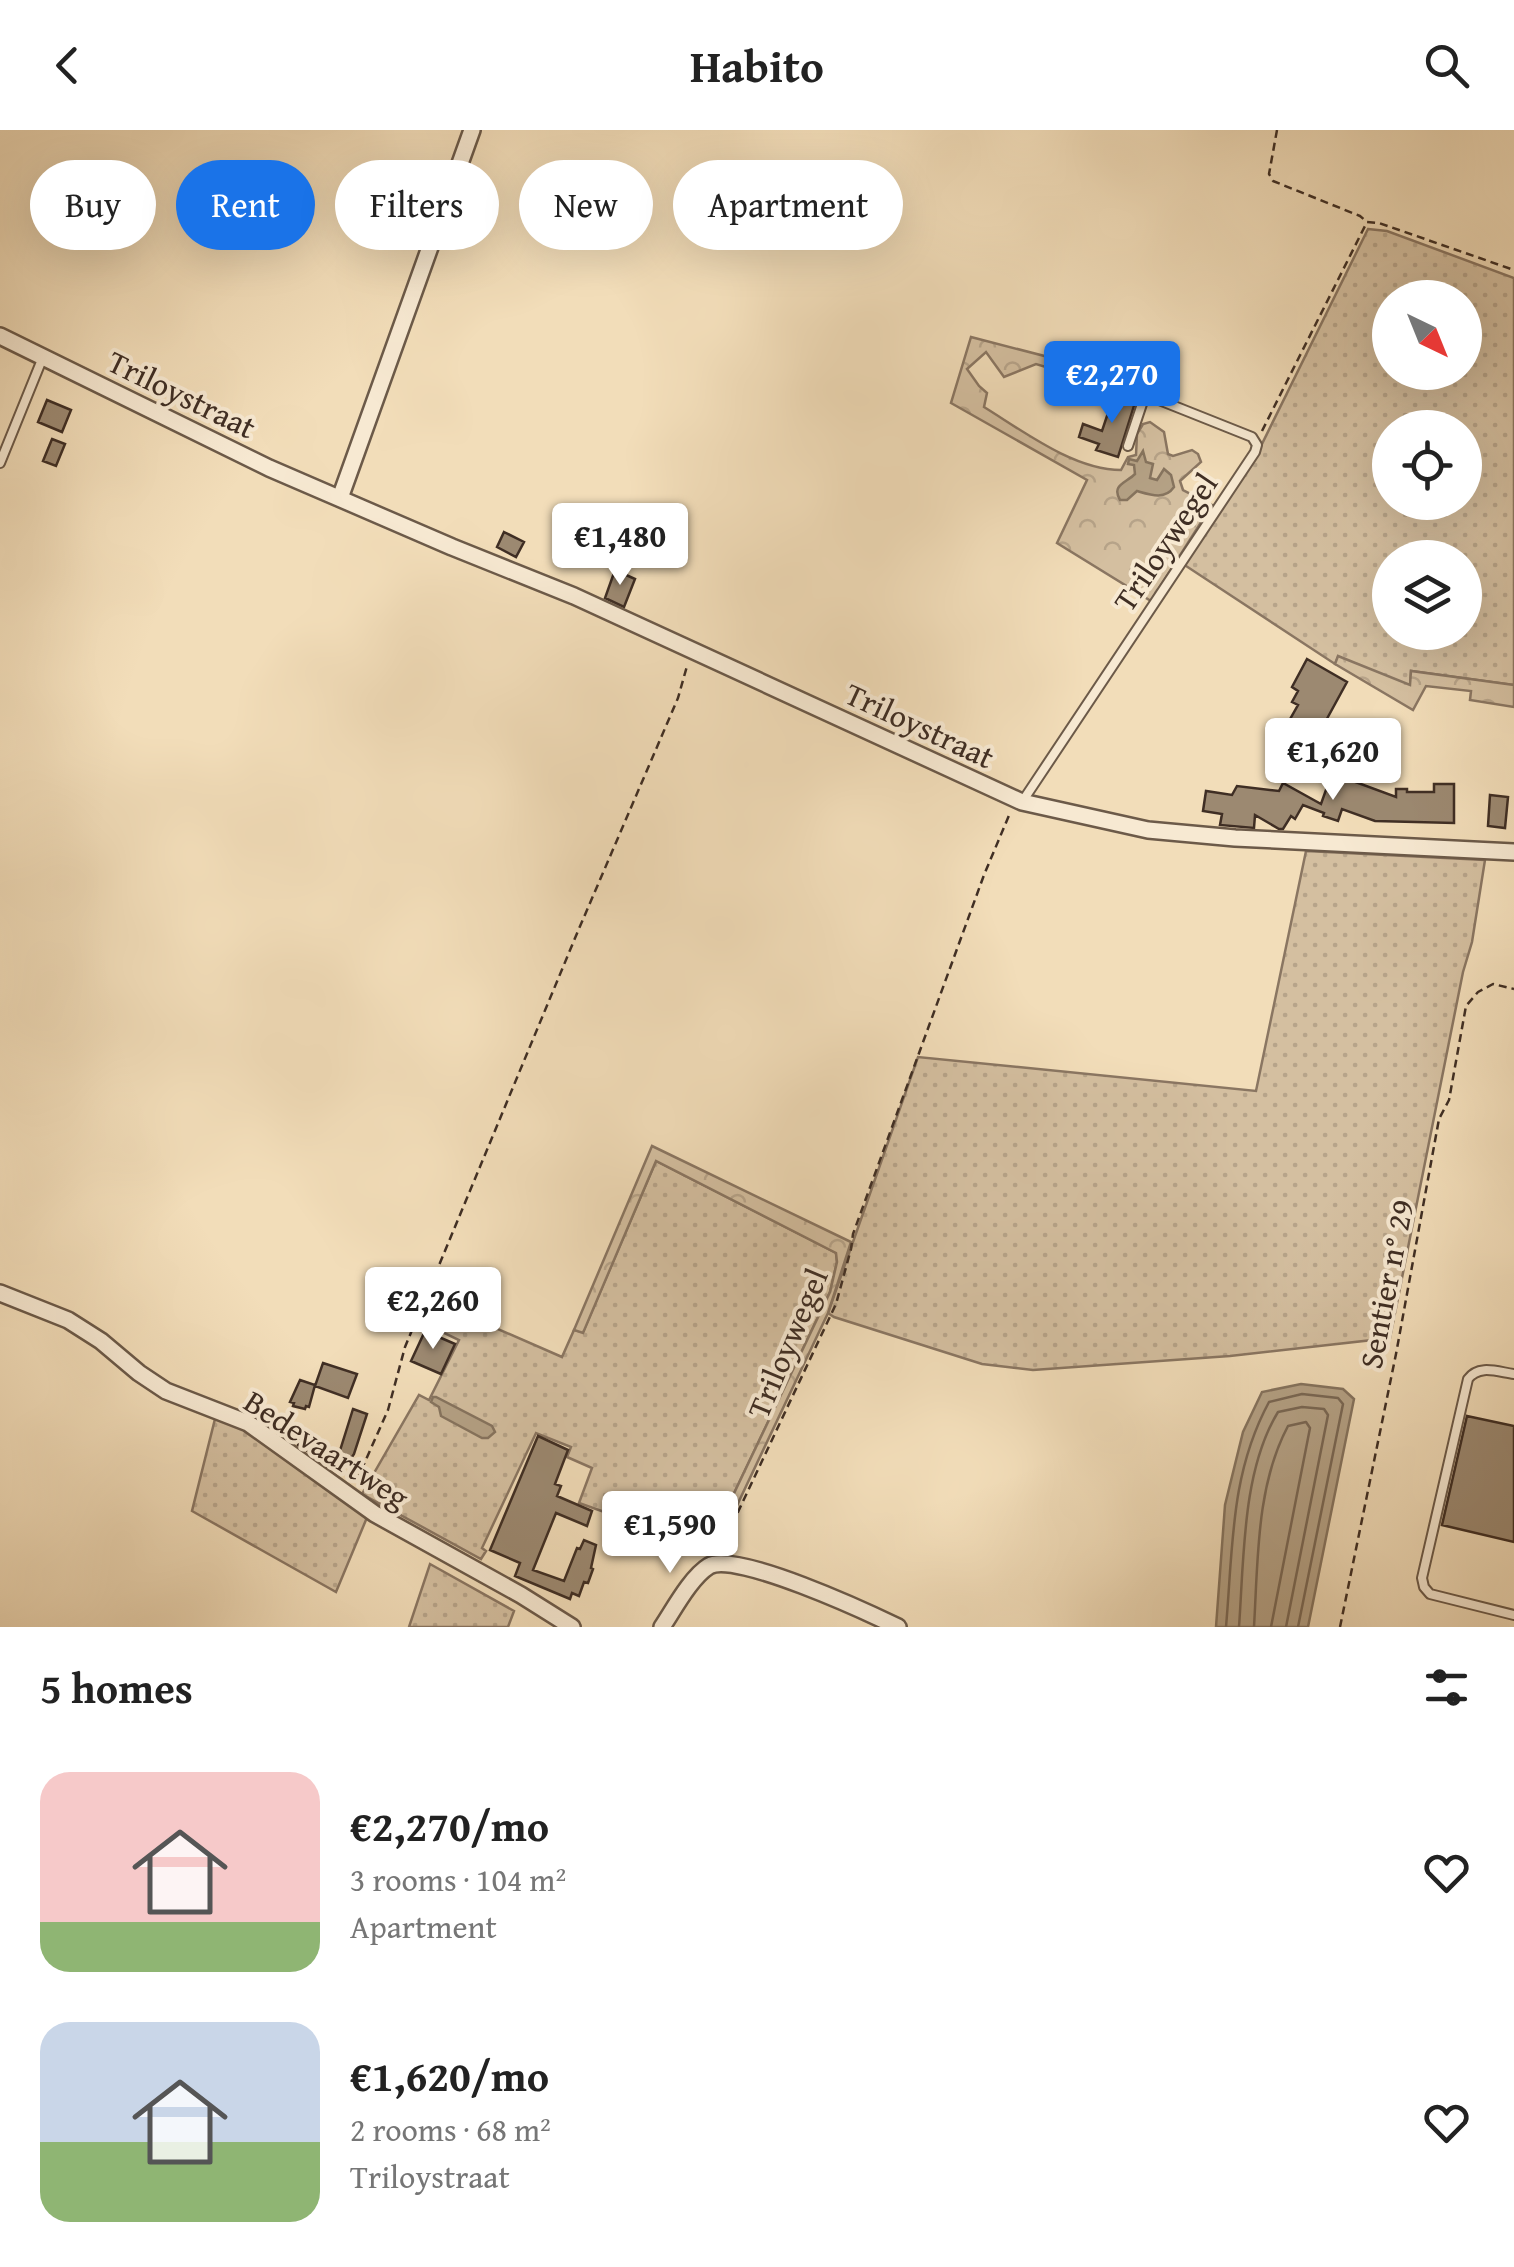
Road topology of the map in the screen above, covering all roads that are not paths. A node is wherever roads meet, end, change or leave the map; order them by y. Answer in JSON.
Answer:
{"nodes":[{"id":1,"x":472,"y":130,"type":"edge"},
{"id":2,"x":0,"y":336,"type":"edge"},
{"id":3,"x":43,"y":356,"type":"junction"},
{"id":4,"x":1128,"y":446,"type":"dead end"},
{"id":5,"x":0,"y":463,"type":"edge"},
{"id":6,"x":340,"y":498,"type":"junction"},
{"id":7,"x":1019,"y":801,"type":"junction"},
{"id":8,"x":1514,"y":852,"type":"edge"},
{"id":9,"x":0,"y":1293,"type":"edge"},
{"id":10,"x":1514,"y":1374,"type":"edge"},
{"id":11,"x":1514,"y":1616,"type":"edge"},
{"id":12,"x":572,"y":1627,"type":"edge"},
{"id":13,"x":662,"y":1627,"type":"edge"},
{"id":14,"x":898,"y":1627,"type":"edge"}],
"edges":[{"from":1,"to":6,"type":"street"},
{"from":2,"to":3,"type":"street","name":"Triloystraat"},
{"from":3,"to":5,"type":"lane"},
{"from":3,"to":6,"type":"street","name":"Triloystraat"},
{"from":4,"to":7,"type":"lane","name":"Triloywegel"},
{"from":6,"to":7,"type":"street","name":"Triloystraat"},
{"from":7,"to":8,"type":"street","name":"Triloystraat"},
{"from":9,"to":12,"type":"street","name":"Bedevaartweg"},
{"from":10,"to":11,"type":"lane"},
{"from":13,"to":14,"type":"street"}]}
